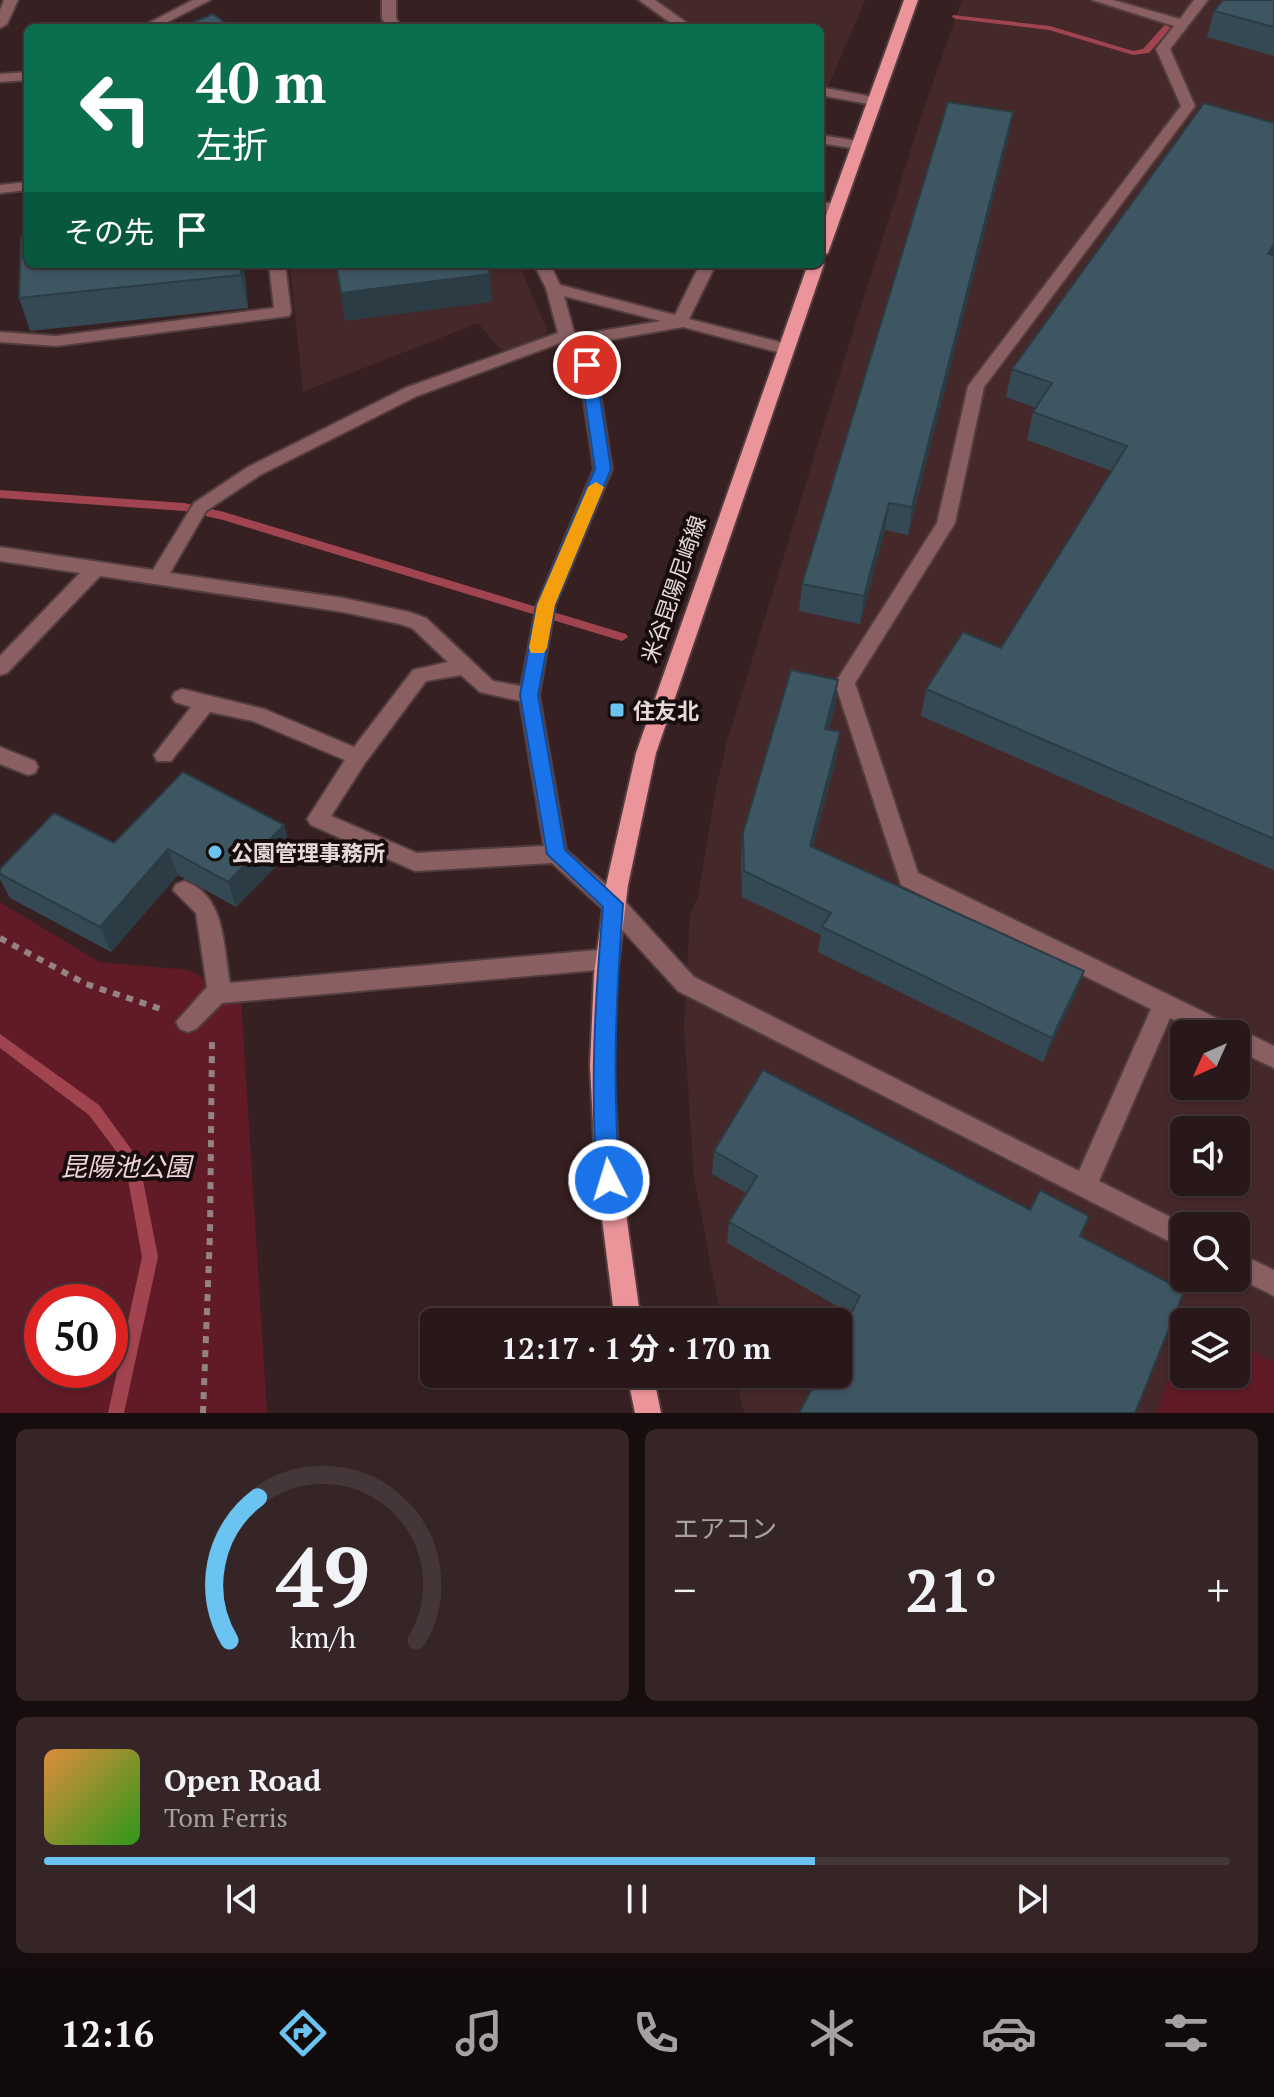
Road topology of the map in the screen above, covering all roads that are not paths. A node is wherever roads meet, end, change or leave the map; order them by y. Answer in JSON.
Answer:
{"nodes":[{"id":1,"x":11,"y":0,"type":"edge"},
{"id":2,"x":203,"y":0,"type":"edge"},
{"id":3,"x":389,"y":0,"type":"edge"},
{"id":4,"x":646,"y":0,"type":"edge"},
{"id":5,"x":911,"y":0,"type":"edge"},
{"id":6,"x":1099,"y":0,"type":"edge"},
{"id":7,"x":1201,"y":0,"type":"edge"},
{"id":8,"x":0,"y":24,"type":"edge"},
{"id":9,"x":154,"y":24,"type":"edge"},
{"id":10,"x":392,"y":24,"type":"edge"},
{"id":11,"x":681,"y":24,"type":"edge"},
{"id":12,"x":1183,"y":24,"type":"junction"},
{"id":13,"x":24,"y":76,"type":"edge"},
{"id":14,"x":0,"y":78,"type":"edge"},
{"id":15,"x":824,"y":92,"type":"edge"},
{"id":16,"x":874,"y":101,"type":"junction"},
{"id":17,"x":824,"y":140,"type":"edge"},
{"id":18,"x":858,"y":145,"type":"junction"},
{"id":19,"x":24,"y":186,"type":"edge"},
{"id":20,"x":0,"y":189,"type":"edge"},
{"id":21,"x":828,"y":208,"type":"edge"},
{"id":22,"x":824,"y":230,"type":"edge"},
{"id":23,"x":278,"y":268,"type":"edge"},
{"id":24,"x":544,"y":268,"type":"edge"},
{"id":25,"x":706,"y":268,"type":"edge"},
{"id":26,"x":815,"y":268,"type":"edge"},
{"id":27,"x":554,"y":288,"type":"junction"},
{"id":28,"x":679,"y":323,"type":"junction"},
{"id":29,"x":0,"y":337,"type":"edge"},
{"id":30,"x":575,"y":337,"type":"junction"},
{"id":31,"x":785,"y":349,"type":"junction"},
{"id":32,"x":0,"y":554,"type":"edge"},
{"id":33,"x":96,"y":568,"type":"junction"},
{"id":34,"x":158,"y":577,"type":"junction"},
{"id":35,"x":463,"y":667,"type":"junction"},
{"id":36,"x":0,"y":668,"type":"edge"},
{"id":37,"x":529,"y":695,"type":"junction"},
{"id":38,"x":182,"y":697,"type":"dead end"},
{"id":39,"x":206,"y":703,"type":"junction"},
{"id":40,"x":0,"y":755,"type":"edge"},
{"id":41,"x":164,"y":755,"type":"dead end"},
{"id":42,"x":358,"y":757,"type":"junction"},
{"id":43,"x":28,"y":767,"type":"dead end"},
{"id":44,"x":556,"y":854,"type":"junction"},
{"id":45,"x":184,"y":890,"type":"dead end"},
{"id":46,"x":613,"y":904,"type":"junction"},
{"id":47,"x":608,"y":959,"type":"junction"},
{"id":48,"x":220,"y":994,"type":"junction"},
{"id":49,"x":1165,"y":1004,"type":"junction"},
{"id":50,"x":1198,"y":1020,"type":"edge"},
{"id":51,"x":188,"y":1022,"type":"road end"},
{"id":52,"x":1250,"y":1046,"type":"edge"},
{"id":53,"x":1274,"y":1057,"type":"edge"},
{"id":54,"x":1084,"y":1187,"type":"junction"},
{"id":55,"x":1170,"y":1230,"type":"edge"},
{"id":56,"x":1250,"y":1271,"type":"edge"},
{"id":57,"x":1274,"y":1283,"type":"edge"},
{"id":58,"x":626,"y":1308,"type":"edge"},
{"id":59,"x":643,"y":1388,"type":"edge"},
{"id":60,"x":648,"y":1413,"type":"edge"}],
"edges":[{"from":1,"to":8,"type":"street"},
{"from":2,"to":9,"type":"street"},
{"from":3,"to":10,"type":"street"},
{"from":4,"to":11,"type":"street"},
{"from":5,"to":16,"type":"main road"},
{"from":6,"to":12,"type":"street"},
{"from":7,"to":12,"type":"street"},
{"from":12,"to":49,"type":"street"},
{"from":13,"to":14,"type":"street"},
{"from":15,"to":16,"type":"street"},
{"from":16,"to":18,"type":"main road"},
{"from":17,"to":18,"type":"street"},
{"from":18,"to":21,"type":"main road"},
{"from":19,"to":20,"type":"street"},
{"from":21,"to":22,"type":"main road"},
{"from":23,"to":29,"type":"street"},
{"from":24,"to":27,"type":"street"},
{"from":25,"to":28,"type":"street"},
{"from":26,"to":31,"type":"main road","name":"米谷昆陽尼崎線"},
{"from":27,"to":28,"type":"street"},
{"from":27,"to":30,"type":"street"},
{"from":28,"to":30,"type":"street"},
{"from":28,"to":31,"type":"street"},
{"from":30,"to":34,"type":"street"},
{"from":30,"to":37,"type":"street"},
{"from":31,"to":46,"type":"main road","name":"米谷昆陽尼崎線"},
{"from":32,"to":33,"type":"street"},
{"from":33,"to":34,"type":"street"},
{"from":33,"to":36,"type":"street"},
{"from":34,"to":35,"type":"street"},
{"from":35,"to":37,"type":"street"},
{"from":35,"to":42,"type":"street"},
{"from":37,"to":44,"type":"street"},
{"from":38,"to":39,"type":"street"},
{"from":39,"to":41,"type":"street"},
{"from":39,"to":42,"type":"street"},
{"from":40,"to":43,"type":"street"},
{"from":42,"to":44,"type":"street"},
{"from":44,"to":46,"type":"street"},
{"from":45,"to":48,"type":"street"},
{"from":46,"to":47,"type":"main road","name":"米谷昆陽尼崎線"},
{"from":46,"to":54,"type":"street"},
{"from":47,"to":48,"type":"street"},
{"from":47,"to":58,"type":"main road","name":"米谷昆陽尼崎線"},
{"from":48,"to":51,"type":"street"},
{"from":49,"to":50,"type":"street"},
{"from":49,"to":54,"type":"street"},
{"from":52,"to":53,"type":"street"},
{"from":54,"to":55,"type":"street"},
{"from":56,"to":57,"type":"street"},
{"from":59,"to":60,"type":"main road"}]}
